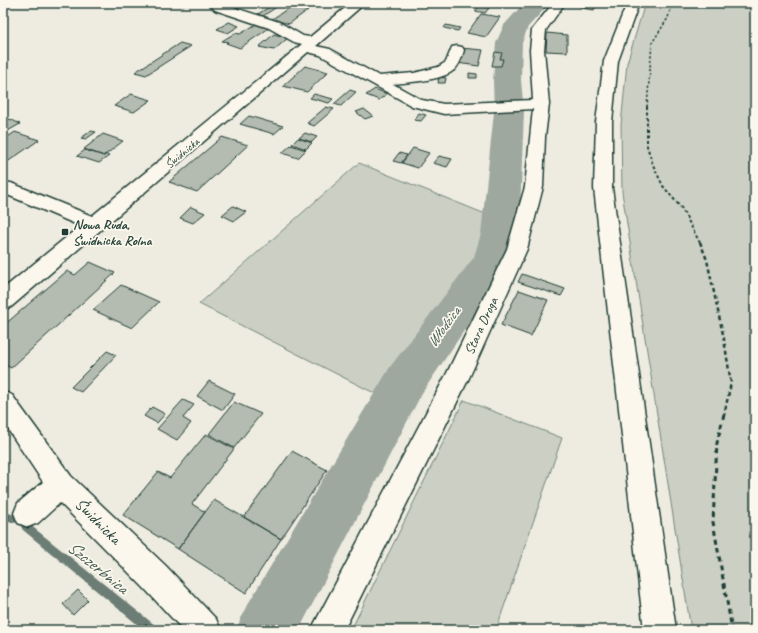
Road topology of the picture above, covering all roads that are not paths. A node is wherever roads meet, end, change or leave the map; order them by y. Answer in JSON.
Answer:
{"nodes":[{"id":1,"x":217,"y":3,"type":"edge"},
{"id":2,"x":359,"y":3,"type":"edge"},
{"id":3,"x":559,"y":3,"type":"edge"},
{"id":4,"x":633,"y":3,"type":"edge"},
{"id":5,"x":310,"y":45,"type":"junction"},
{"id":6,"x":457,"y":50,"type":"dead end"},
{"id":7,"x":376,"y":81,"type":"junction"},
{"id":8,"x":537,"y":104,"type":"junction"},
{"id":9,"x":5,"y":187,"type":"dead end"},
{"id":10,"x":96,"y":225,"type":"junction"},
{"id":11,"x":3,"y":301,"type":"edge"},
{"id":12,"x":3,"y":402,"type":"edge"},
{"id":13,"x":61,"y":484,"type":"junction"},
{"id":14,"x":28,"y":513,"type":"dead end"},
{"id":15,"x":205,"y":630,"type":"edge"},
{"id":16,"x":327,"y":630,"type":"edge"},
{"id":17,"x":660,"y":630,"type":"edge"}],
"edges":[{"from":1,"to":5,"type":"street"},
{"from":2,"to":5,"type":"street","name":"Świdnicka"},
{"from":3,"to":8,"type":"street","name":"Stara Droga"},
{"from":4,"to":17,"type":"street"},
{"from":5,"to":7,"type":"street"},
{"from":5,"to":10,"type":"street","name":"Świdnicka"},
{"from":6,"to":7,"type":"street"},
{"from":7,"to":8,"type":"street"},
{"from":8,"to":16,"type":"street","name":"Stara Droga"},
{"from":9,"to":10,"type":"street"},
{"from":10,"to":11,"type":"street","name":"Świdnicka"},
{"from":12,"to":13,"type":"street","name":"Świdnicka"},
{"from":13,"to":14,"type":"street"},
{"from":13,"to":15,"type":"street","name":"Świdnicka"}]}
